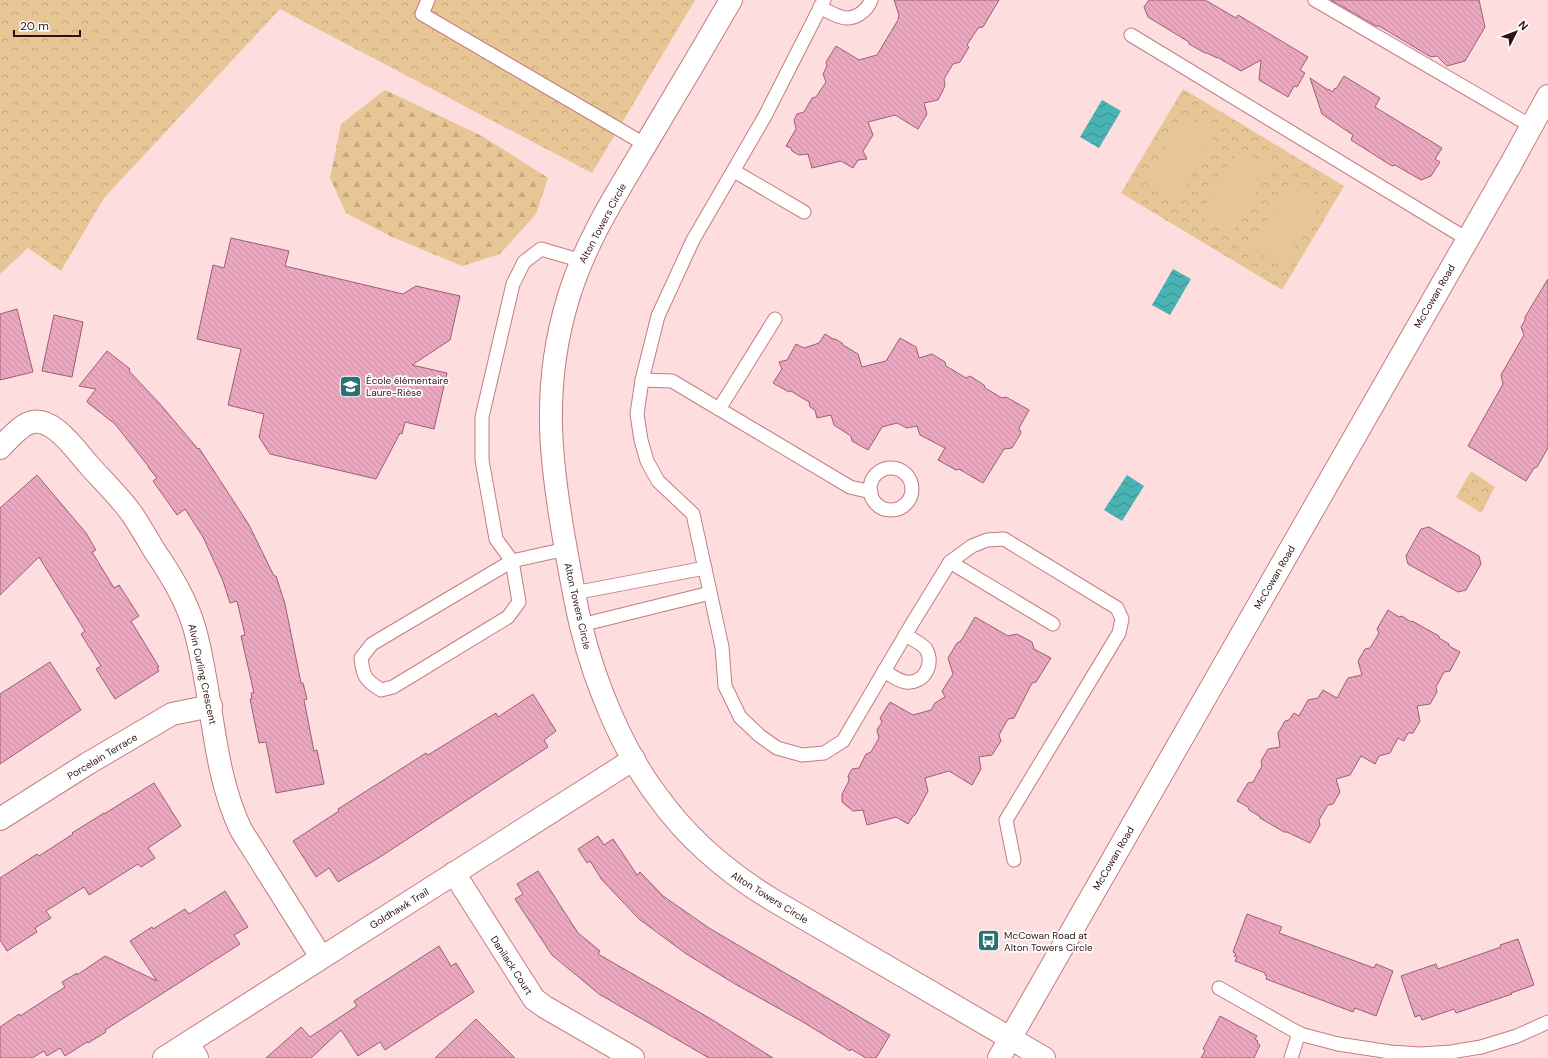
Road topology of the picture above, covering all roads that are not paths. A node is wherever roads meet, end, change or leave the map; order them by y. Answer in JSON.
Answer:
{"nodes":[{"id":1,"x":428,"y":0,"type":"edge"},
{"id":2,"x":732,"y":0,"type":"edge"},
{"id":3,"x":871,"y":0,"type":"edge"},
{"id":4,"x":1315,"y":0,"type":"edge"},
{"id":5,"x":822,"y":4,"type":"edge"},
{"id":6,"x":1131,"y":35,"type":"dead end"},
{"id":7,"x":1548,"y":96,"type":"edge"},
{"id":8,"x":1531,"y":126,"type":"junction"},
{"id":9,"x":646,"y":145,"type":"junction"},
{"id":10,"x":734,"y":171,"type":"junction"},
{"id":11,"x":804,"y":212,"type":"dead end"},
{"id":12,"x":1467,"y":239,"type":"junction"},
{"id":13,"x":582,"y":261,"type":"junction"},
{"id":14,"x":775,"y":319,"type":"dead end"},
{"id":15,"x":642,"y":380,"type":"junction"},
{"id":16,"x":719,"y":409,"type":"junction"},
{"id":17,"x":0,"y":448,"type":"edge"},
{"id":18,"x":871,"y":492,"type":"dead end"},
{"id":19,"x":566,"y":549,"type":"junction"},
{"id":20,"x":512,"y":561,"type":"junction"},
{"id":21,"x":950,"y":562,"type":"junction"},
{"id":22,"x":705,"y":568,"type":"junction"},
{"id":23,"x":574,"y":593,"type":"junction"},
{"id":24,"x":710,"y":593,"type":"junction"},
{"id":25,"x":1053,"y":624,"type":"dead end"},
{"id":26,"x":581,"y":625,"type":"junction"},
{"id":27,"x":905,"y":635,"type":"junction"},
{"id":28,"x":884,"y":671,"type":"junction"},
{"id":29,"x":211,"y":706,"type":"junction"},
{"id":30,"x":634,"y":759,"type":"junction"},
{"id":31,"x":0,"y":819,"type":"edge"},
{"id":32,"x":1014,"y":860,"type":"dead end"},
{"id":33,"x":454,"y":873,"type":"junction"},
{"id":34,"x":321,"y":957,"type":"junction"},
{"id":35,"x":1219,"y":988,"type":"dead end"},
{"id":36,"x":1548,"y":1022,"type":"edge"},
{"id":37,"x":1299,"y":1033,"type":"junction"},
{"id":38,"x":1010,"y":1038,"type":"junction"},
{"id":39,"x":192,"y":1050,"type":"edge"},
{"id":40,"x":164,"y":1058,"type":"edge"},
{"id":41,"x":633,"y":1058,"type":"edge"},
{"id":42,"x":998,"y":1058,"type":"edge"},
{"id":43,"x":1044,"y":1058,"type":"edge"},
{"id":44,"x":1291,"y":1058,"type":"edge"}],
"edges":[{"from":1,"to":9,"type":"lane"},
{"from":2,"to":9,"type":"street","name":"Alton Towers Circle"},
{"from":3,"to":5,"type":"lane"},
{"from":4,"to":8,"type":"lane"},
{"from":5,"to":10,"type":"lane"},
{"from":6,"to":12,"type":"lane"},
{"from":7,"to":8,"type":"street","name":"McCowan Road"},
{"from":8,"to":12,"type":"street","name":"McCowan Road"},
{"from":9,"to":13,"type":"street","name":"Alton Towers Circle"},
{"from":10,"to":11,"type":"lane"},
{"from":10,"to":15,"type":"lane"},
{"from":12,"to":38,"type":"street","name":"McCowan Road"},
{"from":13,"to":19,"type":"street","name":"Alton Towers Circle"},
{"from":13,"to":20,"type":"lane"},
{"from":14,"to":16,"type":"lane"},
{"from":15,"to":16,"type":"lane"},
{"from":15,"to":22,"type":"lane"},
{"from":16,"to":18,"type":"lane"},
{"from":17,"to":29,"type":"street","name":"Alvin Curling Crescent"},
{"from":19,"to":20,"type":"lane"},
{"from":19,"to":23,"type":"street","name":"Alton Towers Circle"},
{"from":20,"to":20,"type":"lane"},
{"from":21,"to":25,"type":"lane"},
{"from":21,"to":27,"type":"lane"},
{"from":21,"to":32,"type":"lane"},
{"from":22,"to":23,"type":"lane"},
{"from":22,"to":24,"type":"lane"},
{"from":23,"to":26,"type":"street","name":"Alton Towers Circle"},
{"from":24,"to":26,"type":"lane"},
{"from":24,"to":28,"type":"lane"},
{"from":26,"to":30,"type":"street","name":"Alton Towers Circle"},
{"from":27,"to":28,"type":"lane"},
{"from":27,"to":28,"type":"lane"},
{"from":29,"to":31,"type":"street","name":"Porcelain Terrace"},
{"from":29,"to":34,"type":"street","name":"Alvin Curling Crescent"},
{"from":30,"to":33,"type":"street","name":"Goldhawk Trail"},
{"from":30,"to":38,"type":"street","name":"Alton Towers Circle"},
{"from":33,"to":34,"type":"street","name":"Goldhawk Trail"},
{"from":33,"to":41,"type":"street","name":"Danilack Court"},
{"from":34,"to":39,"type":"street","name":"Goldhawk Trail"},
{"from":35,"to":37,"type":"lane"},
{"from":36,"to":37,"type":"lane"},
{"from":37,"to":44,"type":"lane"},
{"from":38,"to":42,"type":"street","name":"McCowan Road"},
{"from":38,"to":43,"type":"street","name":"Alton Towers Circle"},
{"from":39,"to":40,"type":"street","name":"Goldhawk Trail"}]}
